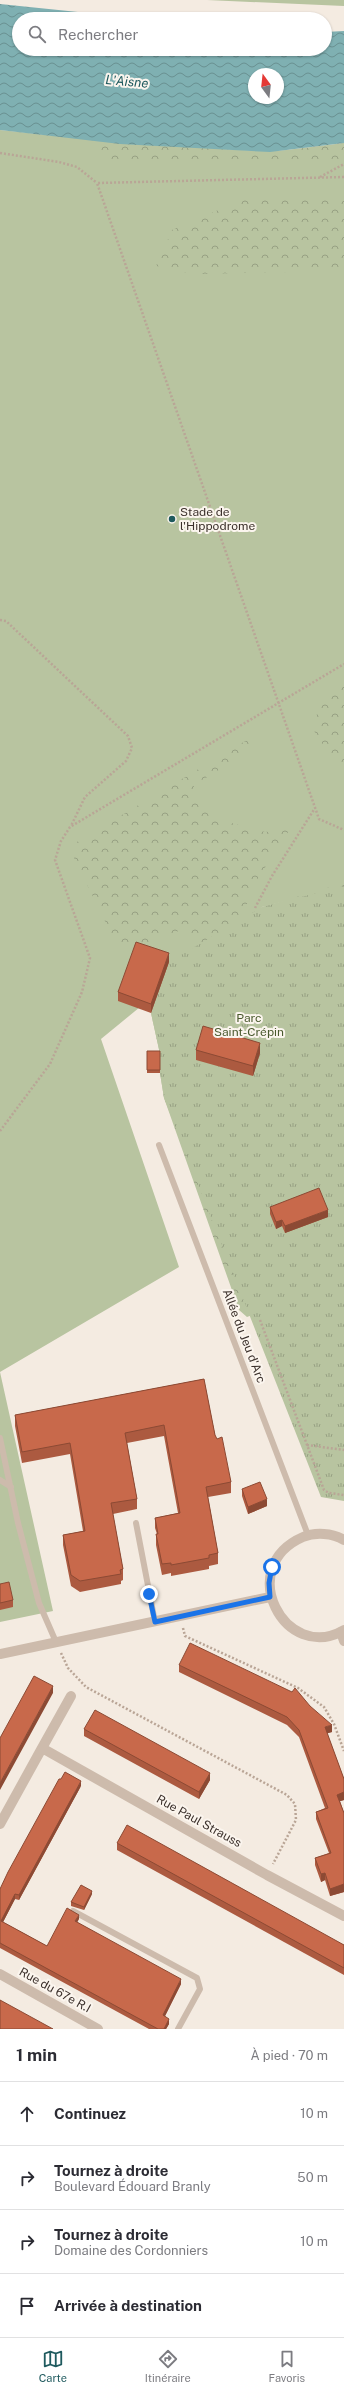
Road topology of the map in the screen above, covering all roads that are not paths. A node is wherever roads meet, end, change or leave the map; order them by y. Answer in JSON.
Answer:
{"nodes":[{"id":1,"x":159,"y":1145,"type":"dead end"},
{"id":2,"x":0,"y":1438,"type":"edge"},
{"id":3,"x":0,"y":1480,"type":"edge"},
{"id":4,"x":11,"y":1487,"type":"junction"},
{"id":5,"x":136,"y":1523,"type":"dead end"},
{"id":6,"x":308,"y":1535,"type":"junction"},
{"id":7,"x":344,"y":1540,"type":"edge"},
{"id":8,"x":270,"y":1597,"type":"junction"},
{"id":9,"x":155,"y":1622,"type":"junction"},
{"id":10,"x":343,"y":1634,"type":"edge"},
{"id":11,"x":56,"y":1642,"type":"junction"},
{"id":12,"x":0,"y":1654,"type":"edge"},
{"id":13,"x":71,"y":1696,"type":"dead end"},
{"id":14,"x":42,"y":1748,"type":"junction"},
{"id":15,"x":0,"y":1824,"type":"edge"},
{"id":16,"x":71,"y":1910,"type":"edge"},
{"id":17,"x":344,"y":1916,"type":"edge"},
{"id":18,"x":0,"y":1974,"type":"edge"},
{"id":19,"x":98,"y":2029,"type":"edge"},
{"id":20,"x":178,"y":2029,"type":"edge"}],
"edges":[{"from":1,"to":6,"type":"lane","name":"Allée du Jeu d'Arc"},
{"from":2,"to":4,"type":"lane"},
{"from":3,"to":4,"type":"lane"},
{"from":4,"to":11,"type":"lane"},
{"from":5,"to":9,"type":"lane"},
{"from":6,"to":7,"type":"street"},
{"from":6,"to":8,"type":"street"},
{"from":8,"to":9,"type":"street"},
{"from":8,"to":10,"type":"street"},
{"from":9,"to":11,"type":"street"},
{"from":11,"to":12,"type":"street"},
{"from":13,"to":14,"type":"street"},
{"from":14,"to":15,"type":"street"},
{"from":14,"to":17,"type":"street","name":"Rue Paul Strauss"},
{"from":16,"to":20,"type":"lane"},
{"from":18,"to":19,"type":"street","name":"Rue du 67e R.I"}]}
